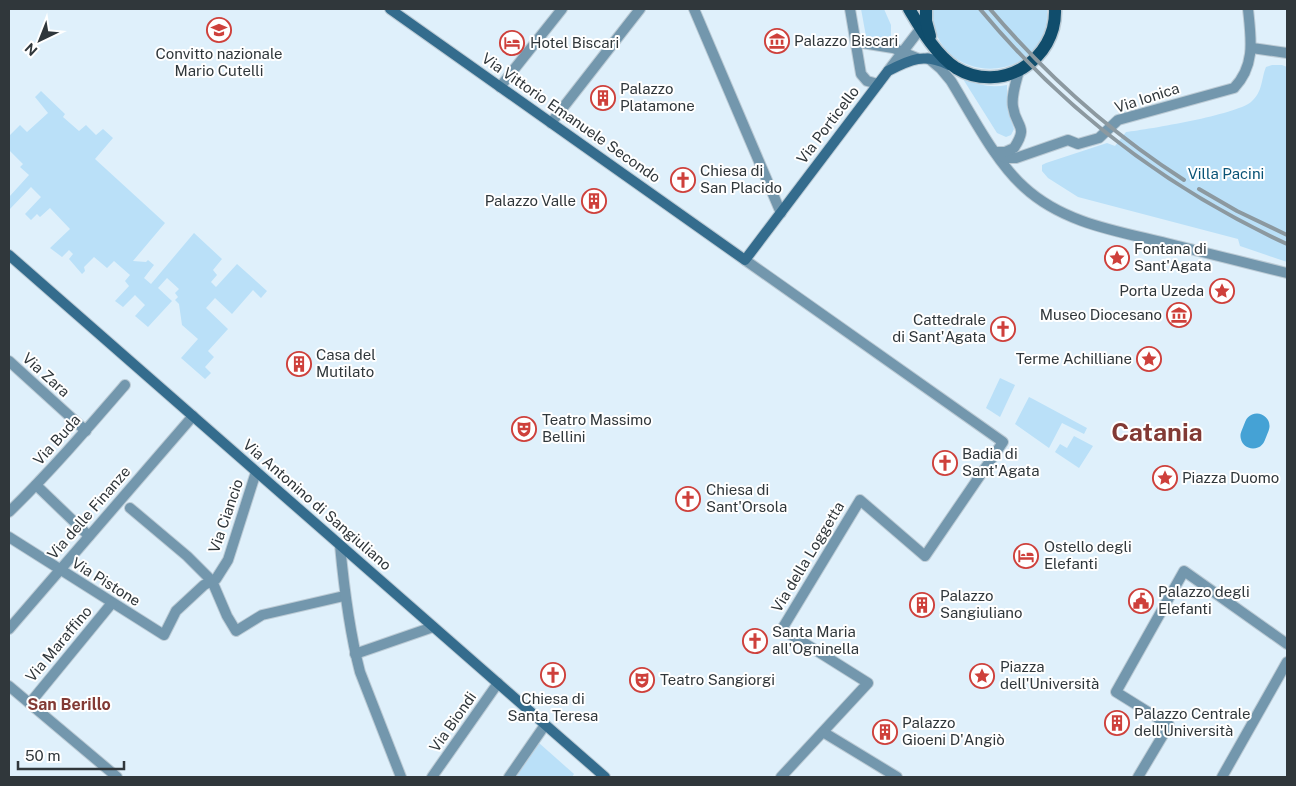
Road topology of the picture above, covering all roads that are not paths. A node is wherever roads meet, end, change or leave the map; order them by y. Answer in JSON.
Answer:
{"nodes":[{"id":1,"x":390,"y":9,"type":"edge"},
{"id":2,"x":562,"y":9,"type":"edge"},
{"id":3,"x":640,"y":9,"type":"edge"},
{"id":4,"x":694,"y":9,"type":"edge"},
{"id":5,"x":850,"y":9,"type":"edge"},
{"id":6,"x":909,"y":9,"type":"edge"},
{"id":7,"x":1248,"y":9,"type":"edge"},
{"id":8,"x":1055,"y":10,"type":"edge"},
{"id":9,"x":924,"y":19,"type":"edge"},
{"id":10,"x":856,"y":42,"type":"junction"},
{"id":11,"x":1252,"y":48,"type":"junction"},
{"id":12,"x":904,"y":51,"type":"junction"},
{"id":13,"x":1287,"y":53,"type":"edge"},
{"id":14,"x":933,"y":56,"type":"junction"},
{"id":15,"x":1019,"y":71,"type":"junction"},
{"id":16,"x":888,"y":72,"type":"junction"},
{"id":17,"x":951,"y":82,"type":"junction"},
{"id":18,"x":878,"y":84,"type":"junction"},
{"id":19,"x":500,"y":86,"type":"junction"},
{"id":20,"x":551,"y":123,"type":"junction"},
{"id":21,"x":994,"y":152,"type":"junction"},
{"id":22,"x":780,"y":212,"type":"junction"},
{"id":23,"x":10,"y":259,"type":"edge"},
{"id":24,"x":745,"y":260,"type":"junction"},
{"id":25,"x":1287,"y":273,"type":"edge"},
{"id":26,"x":9,"y":361,"type":"edge"},
{"id":27,"x":125,"y":385,"type":"dead end"},
{"id":28,"x":193,"y":416,"type":"junction"},
{"id":29,"x":86,"y":431,"type":"junction"},
{"id":30,"x":256,"y":472,"type":"junction"},
{"id":31,"x":36,"y":484,"type":"junction"},
{"id":32,"x":860,"y":500,"type":"joint"},
{"id":33,"x":130,"y":508,"type":"dead end"},
{"id":34,"x":9,"y":512,"type":"edge"},
{"id":35,"x":89,"y":536,"type":"junction"},
{"id":36,"x":9,"y":537,"type":"edge"},
{"id":37,"x":340,"y":545,"type":"junction"},
{"id":38,"x":60,"y":570,"type":"junction"},
{"id":39,"x":212,"y":581,"type":"junction"},
{"id":40,"x":344,"y":596,"type":"junction"},
{"id":41,"x":112,"y":604,"type":"junction"},
{"id":42,"x":433,"y":627,"type":"junction"},
{"id":43,"x":9,"y":629,"type":"edge"},
{"id":44,"x":164,"y":635,"type":"joint"},
{"id":45,"x":1287,"y":644,"type":"edge"},
{"id":46,"x":356,"y":654,"type":"junction"},
{"id":47,"x":1287,"y":662,"type":"edge"},
{"id":48,"x":498,"y":683,"type":"junction"},
{"id":49,"x":9,"y":686,"type":"edge"},
{"id":50,"x":30,"y":704,"type":"junction"},
{"id":51,"x":545,"y":725,"type":"junction"},
{"id":52,"x":823,"y":732,"type":"junction"},
{"id":53,"x":117,"y":777,"type":"edge"},
{"id":54,"x":401,"y":777,"type":"edge"},
{"id":55,"x":432,"y":777,"type":"edge"},
{"id":56,"x":509,"y":777,"type":"edge"},
{"id":57,"x":605,"y":777,"type":"edge"},
{"id":58,"x":781,"y":777,"type":"edge"},
{"id":59,"x":897,"y":777,"type":"edge"},
{"id":60,"x":1138,"y":777,"type":"edge"},
{"id":61,"x":1222,"y":777,"type":"edge"}],
"edges":[{"from":1,"to":19,"type":"main road","name":"Via Vittorio Emanuele Secondo"},
{"from":2,"to":19,"type":"street"},
{"from":3,"to":20,"type":"street"},
{"from":4,"to":22,"type":"street"},
{"from":5,"to":10,"type":"street"},
{"from":6,"to":9,"type":"main road"},
{"from":7,"to":11,"type":"street","name":"Via Ionica"},
{"from":8,"to":15,"type":"main road"},
{"from":9,"to":12,"type":"street"},
{"from":9,"to":14,"type":"main road"},
{"from":10,"to":12,"type":"street"},
{"from":10,"to":18,"type":"street"},
{"from":11,"to":13,"type":"street"},
{"from":11,"to":21,"type":"street","name":"Via Ionica"},
{"from":12,"to":14,"type":"street"},
{"from":12,"to":16,"type":"street"},
{"from":14,"to":15,"type":"main road"},
{"from":14,"to":16,"type":"main road"},
{"from":14,"to":17,"type":"street"},
{"from":14,"to":17,"type":"street"},
{"from":15,"to":21,"type":"street"},
{"from":16,"to":18,"type":"main road","name":"Via Porticello"},
{"from":17,"to":21,"type":"street"},
{"from":18,"to":22,"type":"main road","name":"Via Porticello"},
{"from":19,"to":20,"type":"main road","name":"Via Vittorio Emanuele Secondo"},
{"from":20,"to":24,"type":"main road","name":"Via Vittorio Emanuele Secondo"},
{"from":21,"to":25,"type":"street"},
{"from":22,"to":24,"type":"main road","name":"Via Porticello"},
{"from":23,"to":28,"type":"main road","name":"Via Antonino di Sangiuliano"},
{"from":24,"to":32,"type":"street","name":"Via Vittorio Emanuele Secondo"},
{"from":26,"to":29,"type":"street","name":"Via Zara"},
{"from":27,"to":29,"type":"street","name":"Via Buda"},
{"from":28,"to":30,"type":"main road","name":"Via Antonino di Sangiuliano"},
{"from":28,"to":35,"type":"street","name":"Via delle Finanze"},
{"from":29,"to":31,"type":"street","name":"Via Buda"},
{"from":30,"to":37,"type":"main road","name":"Via Antonino di Sangiuliano"},
{"from":30,"to":39,"type":"street","name":"Via Ciancio"},
{"from":31,"to":34,"type":"street","name":"Via Buda"},
{"from":31,"to":35,"type":"street"},
{"from":32,"to":52,"type":"street","name":"Via della Loggetta"},
{"from":33,"to":39,"type":"street"},
{"from":35,"to":38,"type":"street","name":"Via delle Finanze"},
{"from":36,"to":38,"type":"street","name":"Via Pistone"},
{"from":37,"to":40,"type":"street"},
{"from":37,"to":42,"type":"main road","name":"Via Antonino di Sangiuliano"},
{"from":38,"to":41,"type":"street","name":"Via Pistone"},
{"from":38,"to":43,"type":"street","name":"Via delle Finanze"},
{"from":39,"to":40,"type":"street"},
{"from":39,"to":44,"type":"street","name":"Via Ciancio"},
{"from":40,"to":46,"type":"street"},
{"from":41,"to":44,"type":"street","name":"Via Pistone"},
{"from":41,"to":50,"type":"street","name":"Via Maraffino"},
{"from":42,"to":46,"type":"street"},
{"from":42,"to":48,"type":"main road","name":"Via Antonino di Sangiuliano"},
{"from":45,"to":60,"type":"street"},
{"from":46,"to":54,"type":"street"},
{"from":47,"to":61,"type":"street"},
{"from":48,"to":51,"type":"main road","name":"Via Antonino di Sangiuliano"},
{"from":48,"to":55,"type":"street","name":"Via Biondi"},
{"from":49,"to":50,"type":"street"},
{"from":50,"to":53,"type":"street"},
{"from":51,"to":56,"type":"street"},
{"from":51,"to":57,"type":"main road","name":"Via Antonino di Sangiuliano"},
{"from":52,"to":58,"type":"street"},
{"from":52,"to":59,"type":"street"}]}
